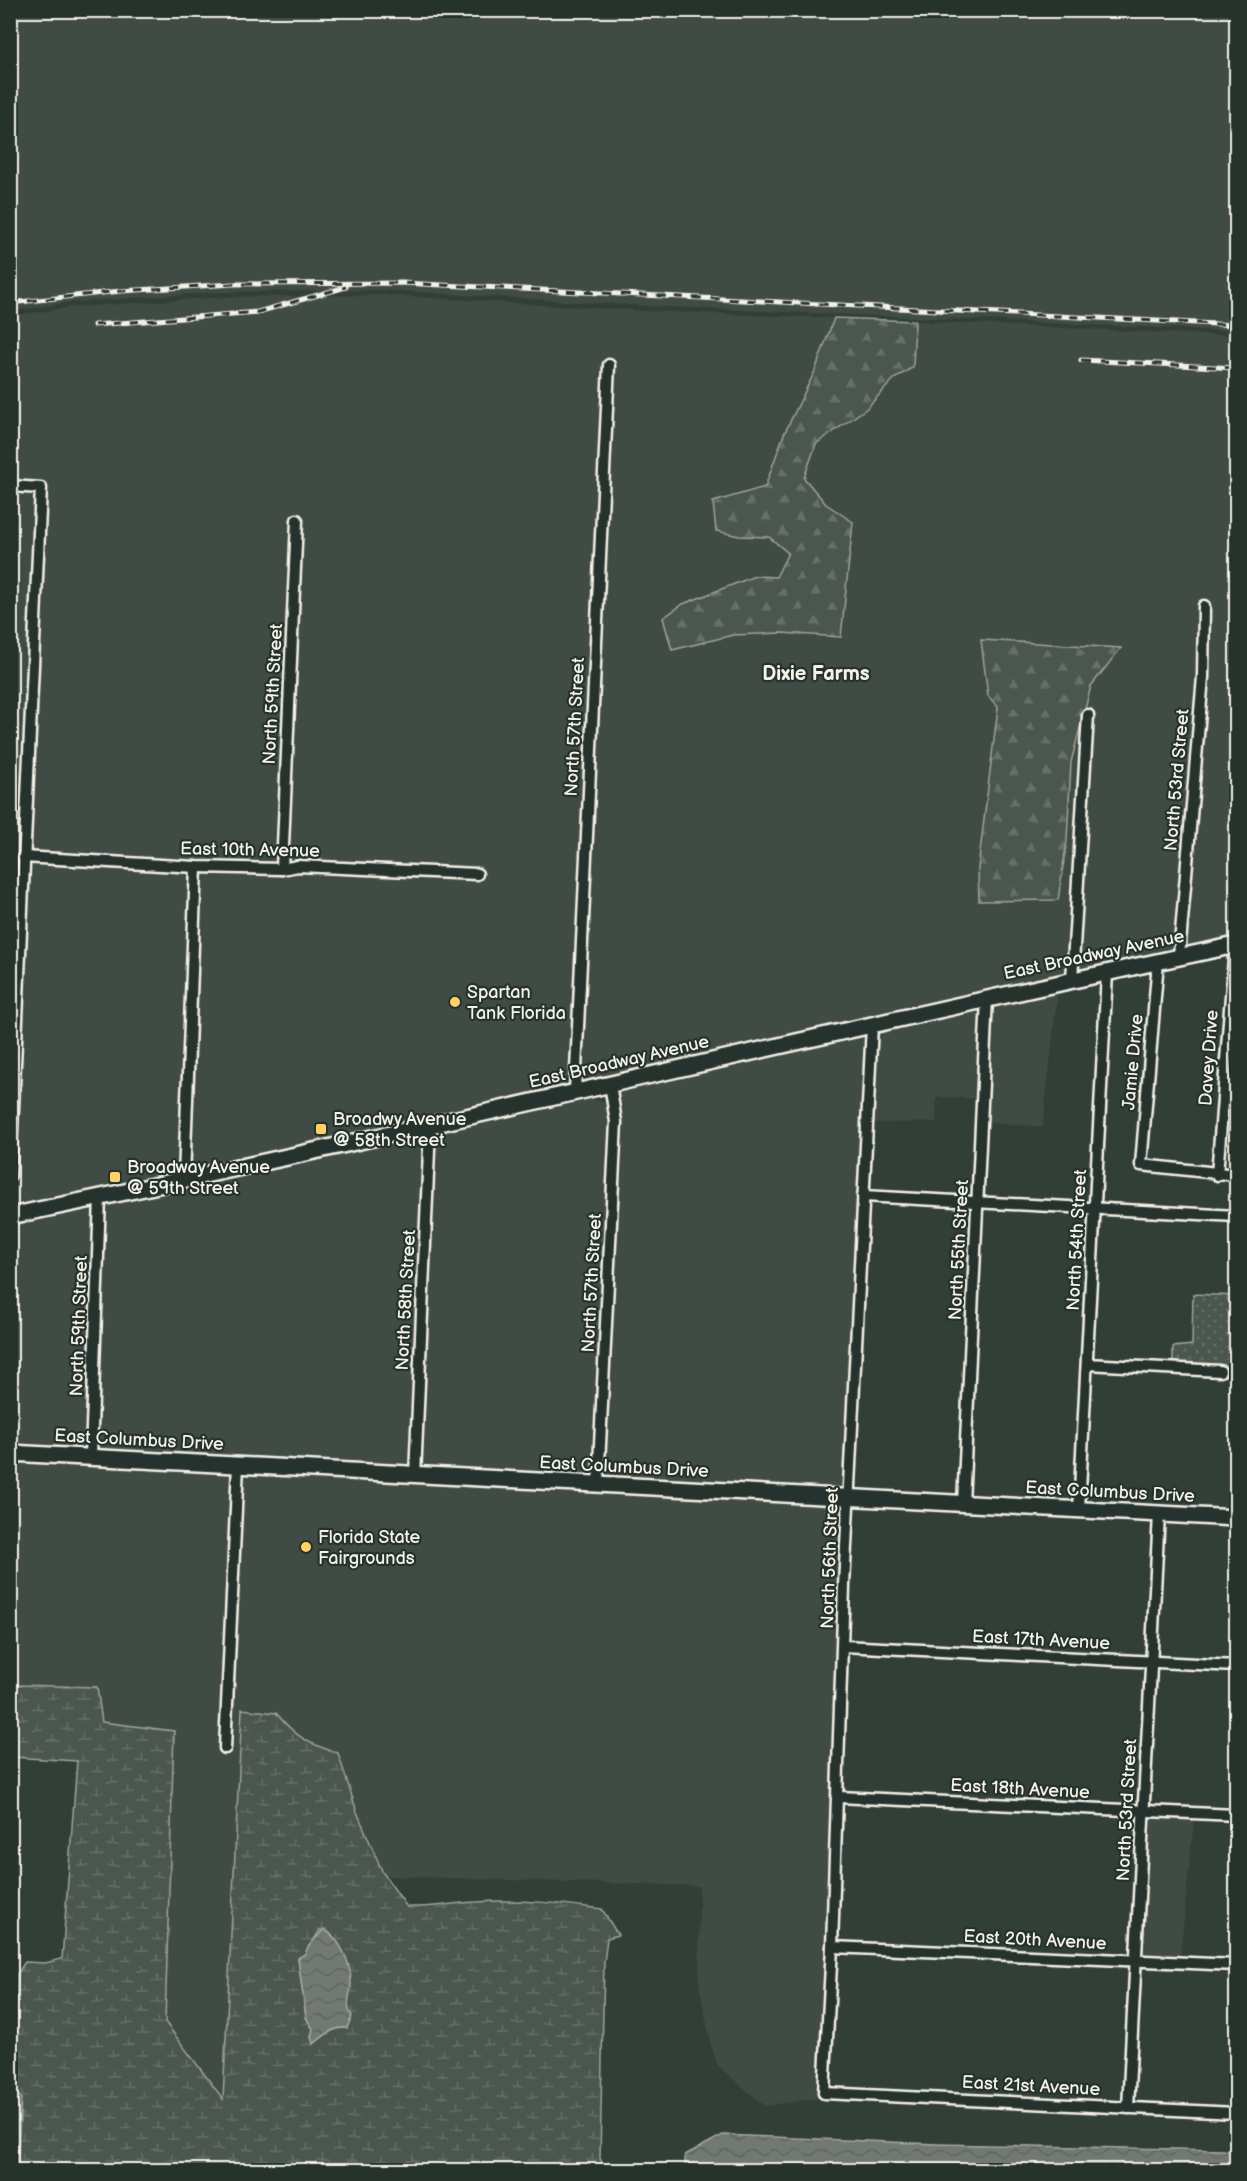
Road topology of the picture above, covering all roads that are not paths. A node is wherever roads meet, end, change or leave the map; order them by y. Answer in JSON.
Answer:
{"nodes":[{"id":1,"x":609,"y":365,"type":"dead end"},
{"id":2,"x":10,"y":486,"type":"edge"},
{"id":3,"x":297,"y":520,"type":"dead end"},
{"id":4,"x":1204,"y":606,"type":"dead end"},
{"id":5,"x":1088,"y":715,"type":"dead end"},
{"id":6,"x":23,"y":856,"type":"junction"},
{"id":7,"x":196,"y":867,"type":"junction"},
{"id":8,"x":282,"y":869,"type":"junction"},
{"id":9,"x":477,"y":874,"type":"dead end"},
{"id":10,"x":1236,"y":945,"type":"edge"},
{"id":11,"x":1179,"y":956,"type":"junction"},
{"id":12,"x":1158,"y":961,"type":"junction"},
{"id":13,"x":1107,"y":973,"type":"junction"},
{"id":14,"x":1072,"y":980,"type":"junction"},
{"id":15,"x":987,"y":998,"type":"junction"},
{"id":16,"x":872,"y":1025,"type":"junction"},
{"id":17,"x":610,"y":1084,"type":"junction"},
{"id":18,"x":575,"y":1091,"type":"junction"},
{"id":19,"x":430,"y":1126,"type":"junction"},
{"id":20,"x":1217,"y":1174,"type":"junction"},
{"id":21,"x":10,"y":1175,"type":"edge"},
{"id":22,"x":1236,"y":1175,"type":"edge"},
{"id":23,"x":184,"y":1178,"type":"junction"},
{"id":24,"x":863,"y":1196,"type":"junction"},
{"id":25,"x":100,"y":1197,"type":"junction"},
{"id":26,"x":978,"y":1202,"type":"junction"},
{"id":27,"x":1096,"y":1208,"type":"junction"},
{"id":28,"x":10,"y":1216,"type":"edge"},
{"id":29,"x":1236,"y":1216,"type":"edge"},
{"id":30,"x":1087,"y":1364,"type":"junction"},
{"id":31,"x":1220,"y":1371,"type":"dead end"},
{"id":32,"x":10,"y":1453,"type":"edge"},
{"id":33,"x":91,"y":1456,"type":"junction"},
{"id":34,"x":238,"y":1465,"type":"junction"},
{"id":35,"x":415,"y":1476,"type":"junction"},
{"id":36,"x":598,"y":1485,"type":"junction"},
{"id":37,"x":848,"y":1498,"type":"junction"},
{"id":38,"x":963,"y":1504,"type":"junction"},
{"id":39,"x":1079,"y":1510,"type":"junction"},
{"id":40,"x":1159,"y":1514,"type":"junction"},
{"id":41,"x":1236,"y":1518,"type":"edge"},
{"id":42,"x":843,"y":1646,"type":"junction"},
{"id":43,"x":1151,"y":1662,"type":"junction"},
{"id":44,"x":1236,"y":1666,"type":"edge"},
{"id":45,"x":225,"y":1748,"type":"dead end"},
{"id":46,"x":838,"y":1797,"type":"junction"},
{"id":47,"x":1143,"y":1811,"type":"junction"},
{"id":48,"x":1236,"y":1815,"type":"edge"},
{"id":49,"x":832,"y":1947,"type":"junction"},
{"id":50,"x":1135,"y":1961,"type":"junction"},
{"id":51,"x":1236,"y":1965,"type":"edge"},
{"id":52,"x":824,"y":2093,"type":"joint"},
{"id":53,"x":1128,"y":2108,"type":"junction"},
{"id":54,"x":1236,"y":2113,"type":"edge"}],
"edges":[{"from":1,"to":18,"type":"street","name":"North 57th Street"},
{"from":2,"to":6,"type":"street"},
{"from":3,"to":8,"type":"street","name":"North 59th Street"},
{"from":4,"to":11,"type":"street","name":"North 53rd Street"},
{"from":5,"to":14,"type":"street"},
{"from":6,"to":7,"type":"street","name":"East 10th Avenue"},
{"from":6,"to":21,"type":"street"},
{"from":7,"to":8,"type":"street","name":"East 10th Avenue"},
{"from":7,"to":23,"type":"street"},
{"from":8,"to":9,"type":"street","name":"East 10th Avenue"},
{"from":10,"to":11,"type":"street","name":"East Broadway Avenue"},
{"from":10,"to":20,"type":"street","name":"Davey Drive"},
{"from":11,"to":12,"type":"street","name":"East Broadway Avenue"},
{"from":12,"to":13,"type":"street","name":"East Broadway Avenue"},
{"from":12,"to":20,"type":"street","name":"Jamie Drive"},
{"from":13,"to":14,"type":"street","name":"East Broadway Avenue"},
{"from":13,"to":27,"type":"street","name":"North 54th Street"},
{"from":14,"to":15,"type":"street","name":"East Broadway Avenue"},
{"from":15,"to":16,"type":"street","name":"East Broadway Avenue"},
{"from":15,"to":26,"type":"street","name":"North 55th Street"},
{"from":16,"to":17,"type":"street","name":"East Broadway Avenue"},
{"from":16,"to":24,"type":"street","name":"North 56th Street"},
{"from":17,"to":18,"type":"street","name":"East Broadway Avenue"},
{"from":17,"to":36,"type":"street","name":"North 57th Street"},
{"from":18,"to":19,"type":"street","name":"East Broadway Avenue"},
{"from":19,"to":23,"type":"street","name":"East Broadway Avenue"},
{"from":19,"to":35,"type":"street","name":"North 58th Street"},
{"from":20,"to":22,"type":"street"},
{"from":23,"to":25,"type":"street","name":"East Broadway Avenue"},
{"from":24,"to":26,"type":"street"},
{"from":24,"to":37,"type":"street","name":"North 56th Street"},
{"from":25,"to":28,"type":"street","name":"East Broadway Avenue"},
{"from":25,"to":33,"type":"street","name":"North 59th Street"},
{"from":26,"to":27,"type":"street"},
{"from":26,"to":38,"type":"street","name":"North 55th Street"},
{"from":27,"to":29,"type":"street"},
{"from":27,"to":30,"type":"street","name":"North 54th Street"},
{"from":30,"to":31,"type":"street"},
{"from":30,"to":39,"type":"street","name":"North 54th Street"},
{"from":32,"to":33,"type":"street","name":"East Columbus Drive"},
{"from":33,"to":34,"type":"street","name":"East Columbus Drive"},
{"from":34,"to":35,"type":"street","name":"East Columbus Drive"},
{"from":34,"to":45,"type":"street"},
{"from":35,"to":36,"type":"street","name":"East Columbus Drive"},
{"from":36,"to":37,"type":"street","name":"East Columbus Drive"},
{"from":37,"to":38,"type":"street","name":"East Columbus Drive"},
{"from":37,"to":42,"type":"street","name":"North 56th Street"},
{"from":38,"to":39,"type":"street","name":"East Columbus Drive"},
{"from":39,"to":40,"type":"street","name":"East Columbus Drive"},
{"from":40,"to":41,"type":"street","name":"East Columbus Drive"},
{"from":40,"to":43,"type":"street","name":"North 53rd Street"},
{"from":42,"to":43,"type":"street","name":"East 17th Avenue"},
{"from":42,"to":46,"type":"street","name":"North 56th Street"},
{"from":43,"to":44,"type":"street","name":"East 17th Avenue"},
{"from":43,"to":47,"type":"street","name":"North 53rd Street"},
{"from":46,"to":47,"type":"street","name":"East 18th Avenue"},
{"from":46,"to":49,"type":"street","name":"North 56th Street"},
{"from":47,"to":48,"type":"street","name":"East 18th Avenue"},
{"from":47,"to":50,"type":"street","name":"North 53rd Street"},
{"from":49,"to":50,"type":"street","name":"East 20th Avenue"},
{"from":49,"to":52,"type":"street","name":"North 56th Street"},
{"from":50,"to":51,"type":"street","name":"East 20th Avenue"},
{"from":50,"to":53,"type":"street","name":"North 53rd Street"},
{"from":52,"to":53,"type":"street","name":"East 21st Avenue"},
{"from":53,"to":54,"type":"street","name":"East 21st Avenue"}]}
